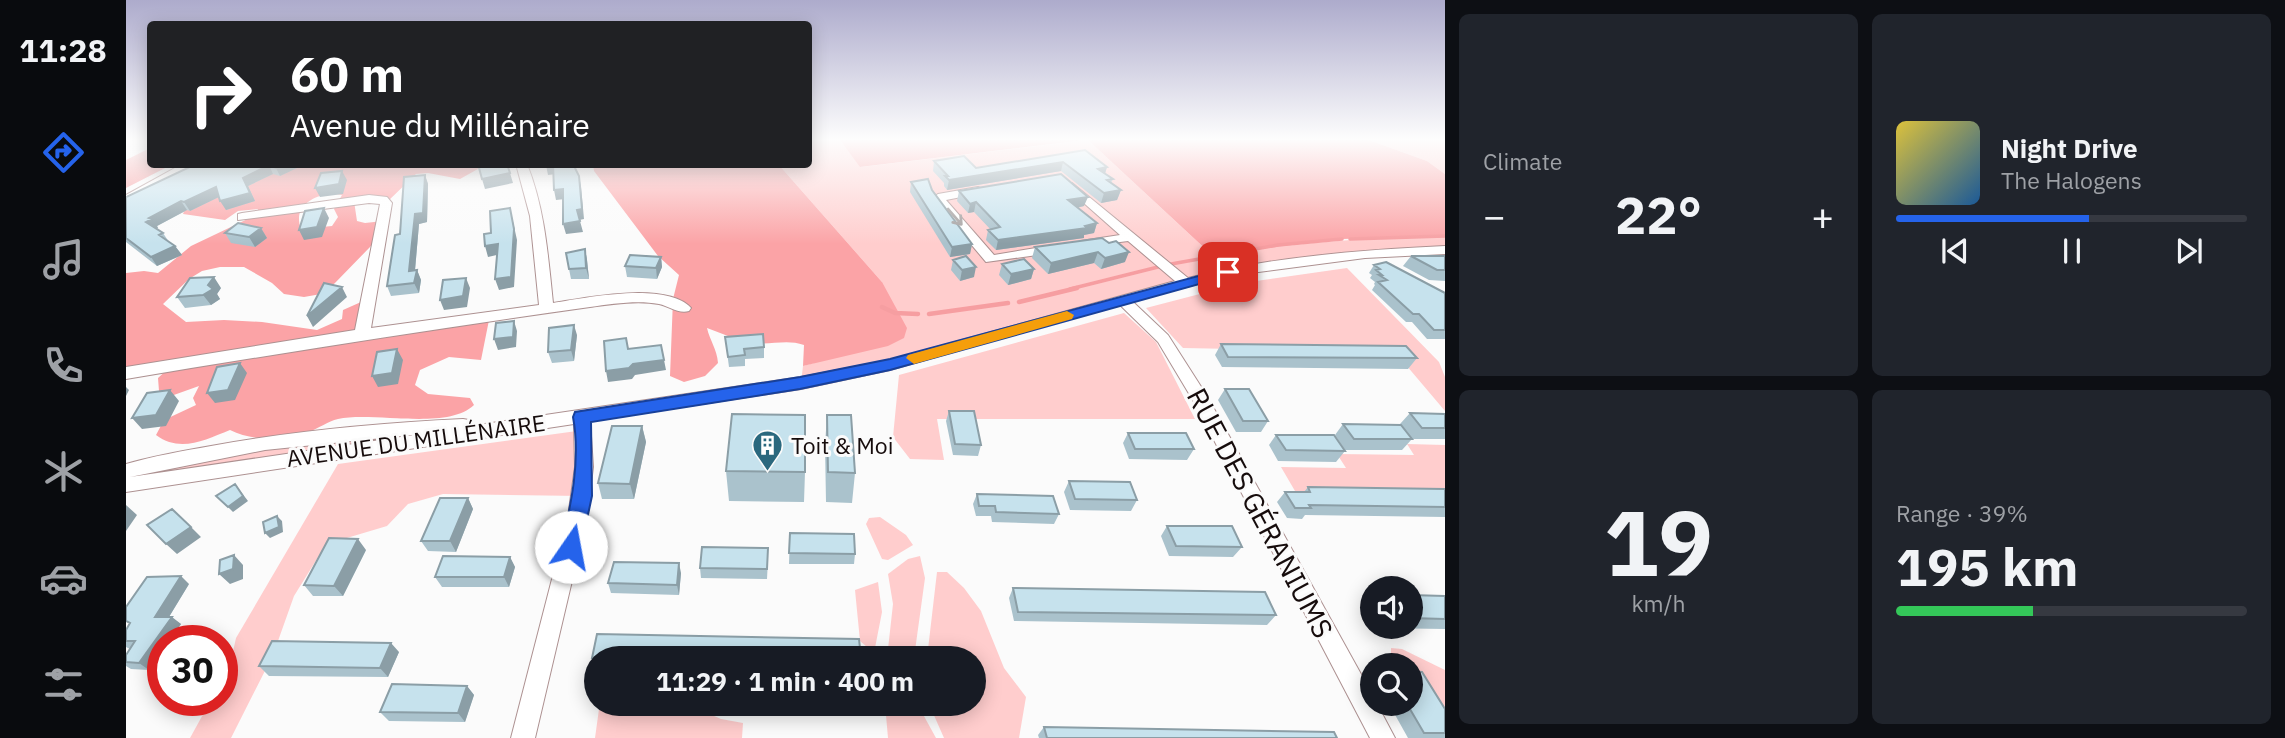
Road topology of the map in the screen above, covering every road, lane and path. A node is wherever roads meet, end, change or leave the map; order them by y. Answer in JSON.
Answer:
{"nodes":[{"id":1,"x":172,"y":174,"type":"edge"},
{"id":2,"x":525,"y":174,"type":"edge"},
{"id":3,"x":1061,"y":177,"type":"edge"},
{"id":4,"x":993,"y":189,"type":"edge"},
{"id":5,"x":126,"y":200,"type":"edge"},
{"id":6,"x":242,"y":217,"type":"dead end"},
{"id":7,"x":1129,"y":237,"type":"junction"},
{"id":8,"x":1445,"y":250,"type":"edge"},
{"id":9,"x":1365,"y":254,"type":"junction"},
{"id":10,"x":1388,"y":266,"type":"edge"},
{"id":11,"x":1185,"y":283,"type":"junction"},
{"id":12,"x":1122,"y":299,"type":"junction"},
{"id":13,"x":547,"y":307,"type":"junction"},
{"id":14,"x":684,"y":308,"type":"dead end"},
{"id":15,"x":362,"y":334,"type":"junction"},
{"id":16,"x":126,"y":373,"type":"edge"},
{"id":17,"x":581,"y":417,"type":"junction"},
{"id":18,"x":126,"y":471,"type":"edge"},
{"id":19,"x":126,"y":485,"type":"edge"},
{"id":20,"x":523,"y":738,"type":"edge"},
{"id":21,"x":1383,"y":738,"type":"edge"}],
"edges":[{"from":1,"to":5,"type":"street"},
{"from":2,"to":13,"type":"street"},
{"from":3,"to":7,"type":"street"},
{"from":4,"to":7,"type":"street","one_way":true},
{"from":6,"to":15,"type":"street"},
{"from":7,"to":11,"type":"street"},
{"from":8,"to":9,"type":"street","name":"AVENUE DU MILLÉNAIRE"},
{"from":9,"to":10,"type":"street"},
{"from":9,"to":11,"type":"street","name":"AVENUE DU MILLÉNAIRE"},
{"from":11,"to":12,"type":"street","name":"AVENUE DU MILLÉNAIRE"},
{"from":12,"to":17,"type":"street","name":"AVENUE DU MILLÉNAIRE"},
{"from":12,"to":21,"type":"street","name":"RUE DES GÉRANIUMS"},
{"from":13,"to":14,"type":"street"},
{"from":13,"to":15,"type":"street"},
{"from":15,"to":16,"type":"street"},
{"from":17,"to":18,"type":"street"},
{"from":17,"to":19,"type":"street","name":"AVENUE DU MILLÉNAIRE"},
{"from":17,"to":20,"type":"street"}]}
